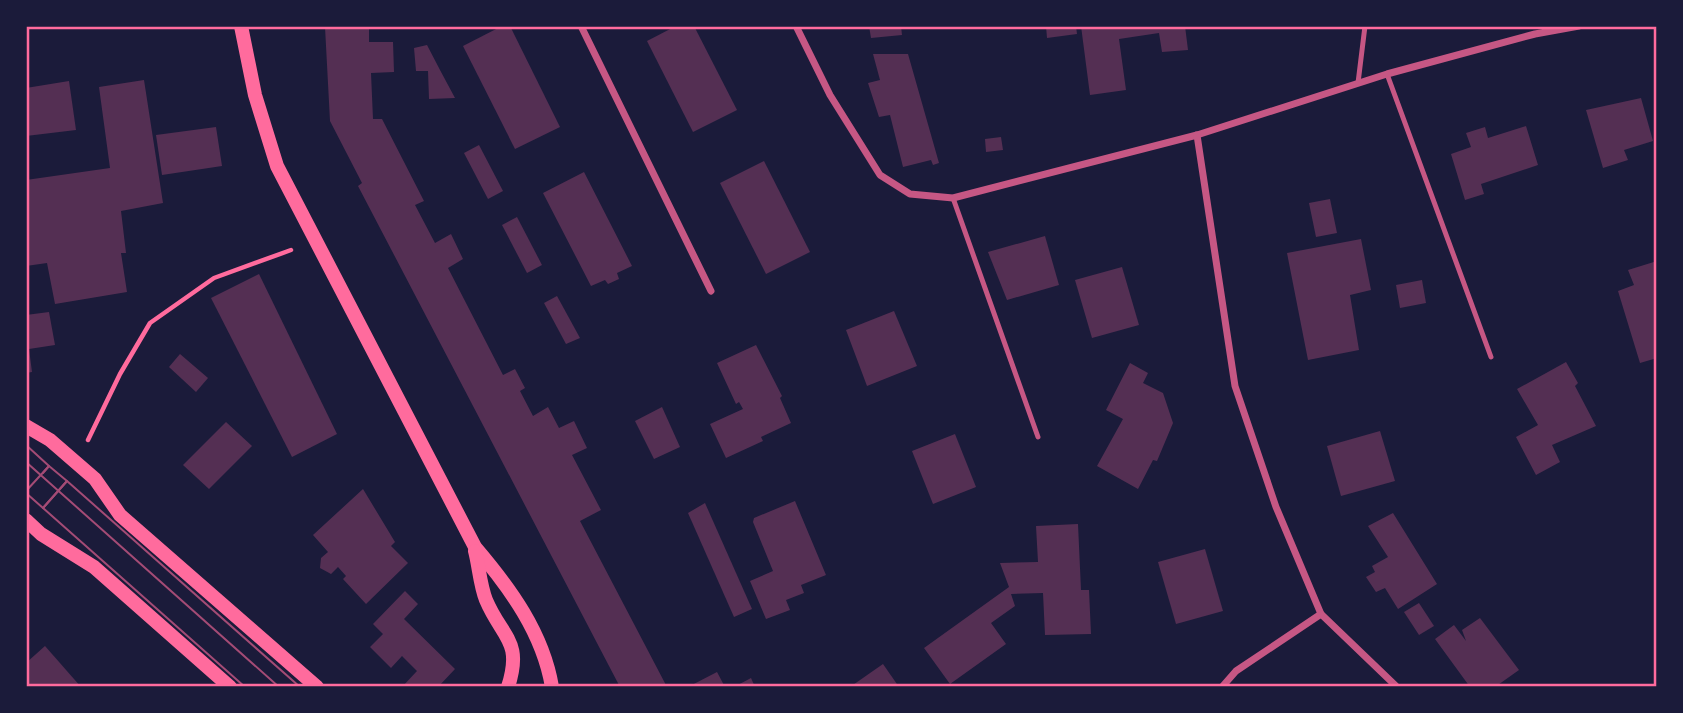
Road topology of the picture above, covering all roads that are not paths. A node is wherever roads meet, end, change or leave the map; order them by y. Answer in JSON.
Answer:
{"nodes":[{"id":1,"x":241,"y":26,"type":"edge"},
{"id":2,"x":581,"y":26,"type":"edge"},
{"id":3,"x":796,"y":26,"type":"edge"},
{"id":4,"x":1364,"y":26,"type":"edge"},
{"id":5,"x":1579,"y":26,"type":"edge"},
{"id":6,"x":1387,"y":74,"type":"junction"},
{"id":7,"x":1358,"y":83,"type":"junction"},
{"id":8,"x":1197,"y":135,"type":"junction"},
{"id":9,"x":953,"y":198,"type":"junction"},
{"id":10,"x":711,"y":291,"type":"dead end"},
{"id":11,"x":1491,"y":357,"type":"dead end"},
{"id":12,"x":26,"y":426,"type":"edge"},
{"id":13,"x":1038,"y":437,"type":"dead end"},
{"id":14,"x":26,"y":520,"type":"edge"},
{"id":15,"x":475,"y":547,"type":"junction"},
{"id":16,"x":1321,"y":614,"type":"junction"},
{"id":17,"x":553,"y":686,"type":"edge"},
{"id":18,"x":230,"y":687,"type":"edge"},
{"id":19,"x":317,"y":687,"type":"edge"},
{"id":20,"x":509,"y":687,"type":"edge"},
{"id":21,"x":1222,"y":687,"type":"edge"},
{"id":22,"x":1397,"y":687,"type":"edge"}],
"edges":[{"from":1,"to":15,"type":"main road"},
{"from":2,"to":10,"type":"street"},
{"from":3,"to":9,"type":"street"},
{"from":4,"to":7,"type":"lane"},
{"from":5,"to":6,"type":"street"},
{"from":6,"to":7,"type":"street"},
{"from":6,"to":11,"type":"lane"},
{"from":7,"to":8,"type":"street"},
{"from":8,"to":9,"type":"street"},
{"from":8,"to":16,"type":"street"},
{"from":9,"to":13,"type":"lane"},
{"from":12,"to":19,"type":"main road"},
{"from":14,"to":18,"type":"main road"},
{"from":15,"to":17,"type":"main road"},
{"from":15,"to":20,"type":"main road"},
{"from":16,"to":21,"type":"street"},
{"from":16,"to":22,"type":"street"}]}
